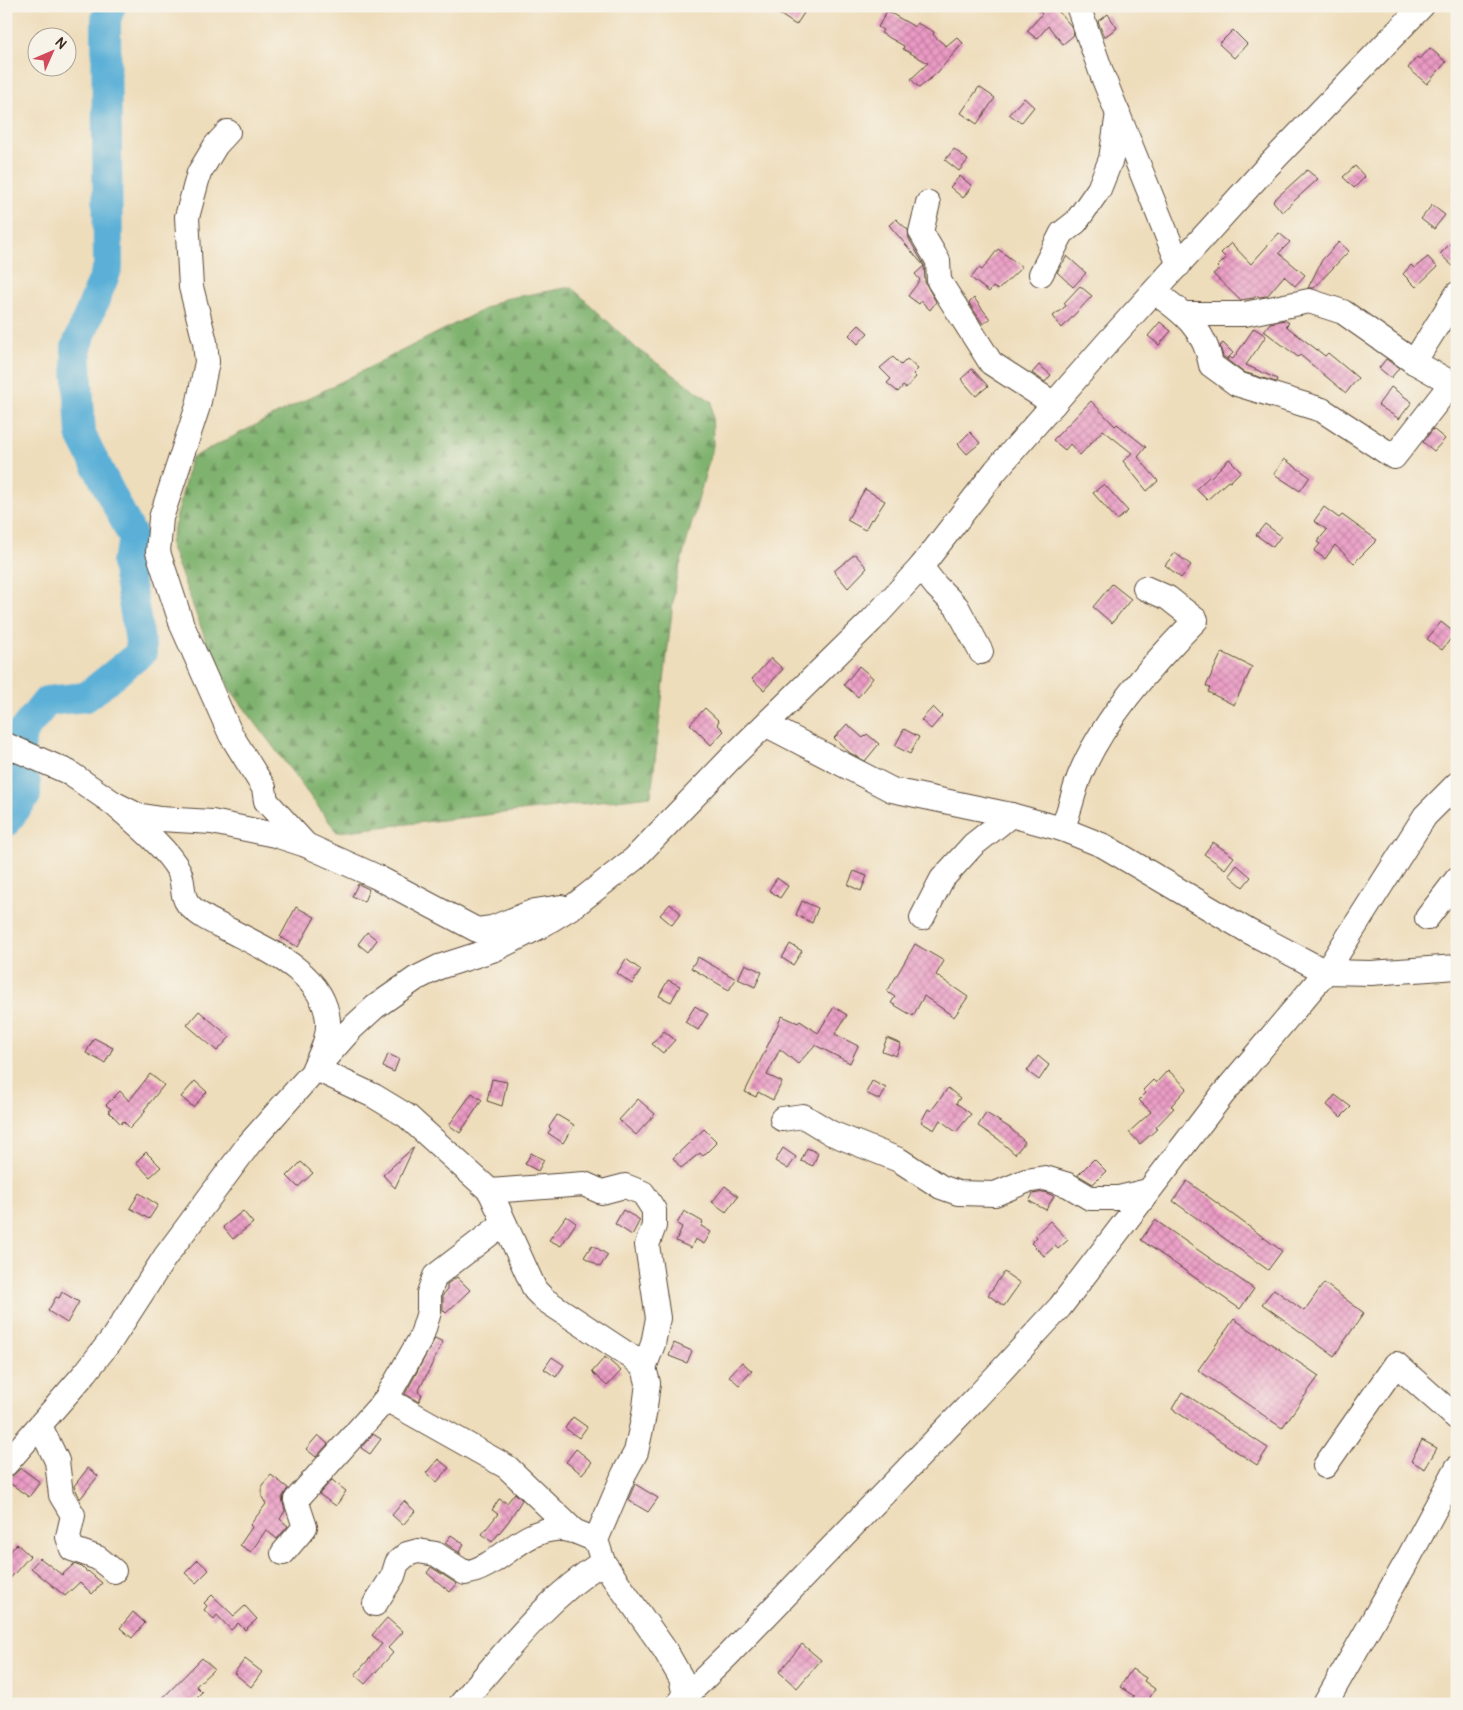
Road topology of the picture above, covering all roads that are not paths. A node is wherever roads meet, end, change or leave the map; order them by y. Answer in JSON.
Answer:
{"nodes":[{"id":1,"x":1078,"y":6,"type":"edge"},
{"id":2,"x":1422,"y":6,"type":"edge"},
{"id":3,"x":1118,"y":113,"type":"junction"},
{"id":4,"x":228,"y":132,"type":"dead end"},
{"id":5,"x":928,"y":203,"type":"dead end"},
{"id":6,"x":1179,"y":265,"type":"junction"},
{"id":7,"x":1041,"y":274,"type":"dead end"},
{"id":8,"x":1154,"y":292,"type":"junction"},
{"id":9,"x":1457,"y":294,"type":"edge"},
{"id":10,"x":1185,"y":314,"type":"junction"},
{"id":11,"x":1414,"y":362,"type":"junction"},
{"id":12,"x":1454,"y":385,"type":"edge"},
{"id":13,"x":1054,"y":404,"type":"junction"},
{"id":14,"x":922,"y":567,"type":"junction"},
{"id":15,"x":1144,"y":588,"type":"dead end"},
{"id":16,"x":981,"y":652,"type":"dead end"},
{"id":17,"x":767,"y":725,"type":"junction"},
{"id":18,"x":8,"y":745,"type":"edge"},
{"id":19,"x":1457,"y":784,"type":"edge"},
{"id":20,"x":266,"y":801,"type":"junction"},
{"id":21,"x":113,"y":803,"type":"junction"},
{"id":22,"x":1011,"y":815,"type":"junction"},
{"id":23,"x":238,"y":828,"type":"junction"},
{"id":24,"x":1062,"y":829,"type":"junction"},
{"id":25,"x":306,"y":845,"type":"junction"},
{"id":26,"x":1457,"y":880,"type":"edge"},
{"id":27,"x":575,"y":905,"type":"junction"},
{"id":28,"x":922,"y":918,"type":"dead end"},
{"id":29,"x":1427,"y":918,"type":"dead end"},
{"id":30,"x":1457,"y":967,"type":"edge"},
{"id":31,"x":1326,"y":972,"type":"junction"},
{"id":32,"x":314,"y":1068,"type":"junction"},
{"id":33,"x":782,"y":1120,"type":"dead end"},
{"id":34,"x":490,"y":1191,"type":"junction"},
{"id":35,"x":1148,"y":1191,"type":"junction"},
{"id":36,"x":504,"y":1222,"type":"junction"},
{"id":37,"x":644,"y":1368,"type":"junction"},
{"id":38,"x":386,"y":1399,"type":"junction"},
{"id":39,"x":1457,"y":1418,"type":"edge"},
{"id":40,"x":40,"y":1426,"type":"junction"},
{"id":41,"x":6,"y":1464,"type":"edge"},
{"id":42,"x":1325,"y":1466,"type":"dead end"},
{"id":43,"x":1457,"y":1468,"type":"edge"},
{"id":44,"x":574,"y":1531,"type":"junction"},
{"id":45,"x":600,"y":1551,"type":"junction"},
{"id":46,"x":283,"y":1553,"type":"dead end"},
{"id":47,"x":114,"y":1571,"type":"dead end"},
{"id":48,"x":375,"y":1604,"type":"dead end"},
{"id":49,"x":683,"y":1702,"type":"edge"},
{"id":50,"x":461,"y":1704,"type":"edge"},
{"id":51,"x":1325,"y":1704,"type":"edge"}],
"edges":[{"from":1,"to":3,"type":"street"},
{"from":2,"to":6,"type":"street"},
{"from":3,"to":6,"type":"street"},
{"from":3,"to":7,"type":"street"},
{"from":4,"to":20,"type":"street"},
{"from":5,"to":13,"type":"street"},
{"from":6,"to":8,"type":"street"},
{"from":8,"to":10,"type":"street"},
{"from":8,"to":13,"type":"street"},
{"from":9,"to":11,"type":"street"},
{"from":10,"to":11,"type":"street"},
{"from":10,"to":12,"type":"street"},
{"from":11,"to":12,"type":"street"},
{"from":13,"to":14,"type":"street"},
{"from":14,"to":16,"type":"street"},
{"from":14,"to":17,"type":"street"},
{"from":15,"to":24,"type":"street"},
{"from":17,"to":22,"type":"street"},
{"from":17,"to":27,"type":"street"},
{"from":18,"to":21,"type":"street"},
{"from":19,"to":31,"type":"street"},
{"from":20,"to":23,"type":"street"},
{"from":20,"to":25,"type":"street"},
{"from":21,"to":23,"type":"street"},
{"from":21,"to":32,"type":"street"},
{"from":22,"to":24,"type":"street"},
{"from":22,"to":28,"type":"street"},
{"from":23,"to":25,"type":"street"},
{"from":24,"to":31,"type":"street"},
{"from":25,"to":27,"type":"street"},
{"from":26,"to":29,"type":"street"},
{"from":27,"to":32,"type":"street"},
{"from":30,"to":31,"type":"street"},
{"from":31,"to":35,"type":"street"},
{"from":32,"to":34,"type":"street"},
{"from":32,"to":40,"type":"street"},
{"from":33,"to":35,"type":"street"},
{"from":34,"to":36,"type":"street"},
{"from":34,"to":37,"type":"street"},
{"from":35,"to":49,"type":"street"},
{"from":36,"to":37,"type":"street"},
{"from":36,"to":38,"type":"street"},
{"from":37,"to":45,"type":"street"},
{"from":38,"to":44,"type":"street"},
{"from":38,"to":46,"type":"street"},
{"from":39,"to":42,"type":"street"},
{"from":40,"to":41,"type":"street"},
{"from":40,"to":47,"type":"street"},
{"from":43,"to":51,"type":"street"},
{"from":44,"to":45,"type":"street"},
{"from":44,"to":48,"type":"street"},
{"from":45,"to":49,"type":"street"},
{"from":45,"to":50,"type":"street"}]}
